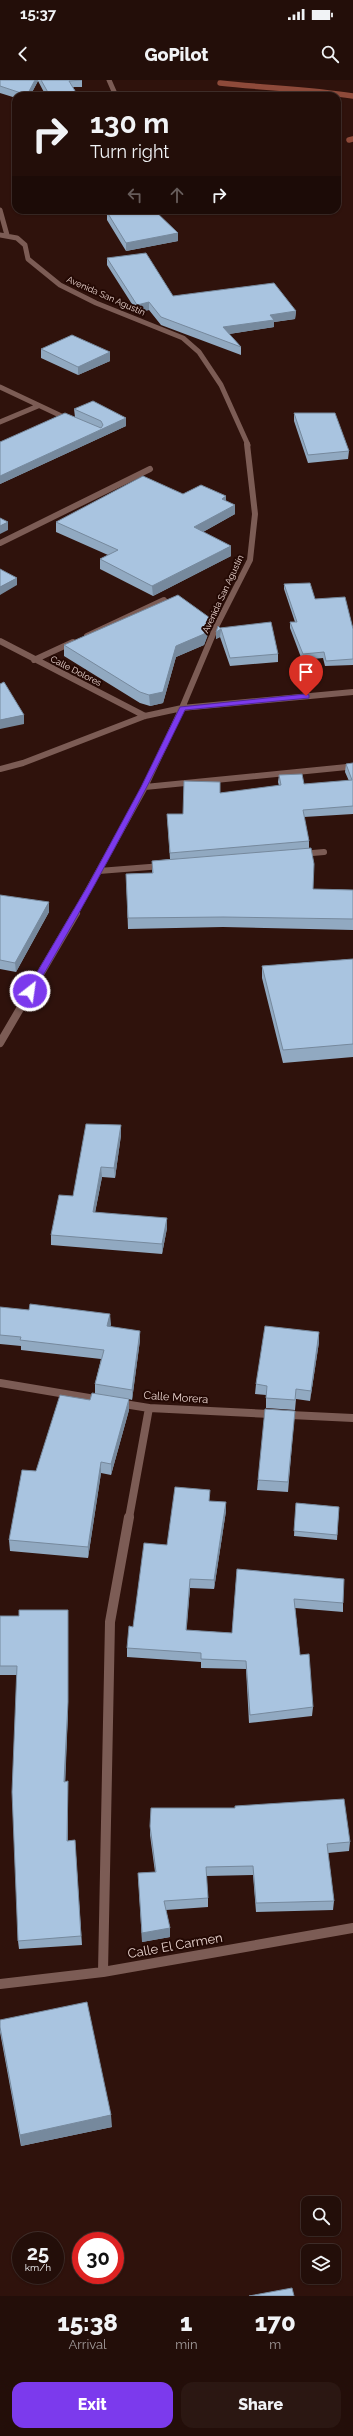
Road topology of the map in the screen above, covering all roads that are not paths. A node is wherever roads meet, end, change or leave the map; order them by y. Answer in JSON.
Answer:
{"nodes":[{"id":1,"x":109,"y":80,"type":"edge"},
{"id":2,"x":114,"y":92,"type":"edge"},
{"id":3,"x":0,"y":210,"type":"edge"},
{"id":4,"x":0,"y":235,"type":"edge"},
{"id":5,"x":7,"y":235,"type":"junction"},
{"id":6,"x":0,"y":387,"type":"edge"},
{"id":7,"x":38,"y":406,"type":"junction"},
{"id":8,"x":0,"y":422,"type":"edge"},
{"id":9,"x":79,"y":424,"type":"edge"},
{"id":10,"x":150,"y":469,"type":"dead end"},
{"id":11,"x":0,"y":543,"type":"edge"},
{"id":12,"x":164,"y":600,"type":"edge"},
{"id":13,"x":0,"y":641,"type":"edge"},
{"id":14,"x":34,"y":660,"type":"junction"},
{"id":15,"x":353,"y":692,"type":"edge"},
{"id":16,"x":182,"y":708,"type":"junction"},
{"id":17,"x":145,"y":716,"type":"junction"},
{"id":18,"x":347,"y":766,"type":"edge"},
{"id":19,"x":0,"y":769,"type":"edge"},
{"id":20,"x":145,"y":787,"type":"junction"},
{"id":21,"x":324,"y":852,"type":"dead end"},
{"id":22,"x":293,"y":855,"type":"edge"},
{"id":23,"x":169,"y":865,"type":"edge"},
{"id":24,"x":99,"y":871,"type":"junction"},
{"id":25,"x":0,"y":1043,"type":"edge"},
{"id":26,"x":0,"y":1383,"type":"edge"},
{"id":27,"x":149,"y":1408,"type":"junction"},
{"id":28,"x":353,"y":1418,"type":"edge"},
{"id":29,"x":353,"y":1928,"type":"edge"},
{"id":30,"x":103,"y":1972,"type":"junction"},
{"id":31,"x":0,"y":1984,"type":"edge"}],
"edges":[{"from":1,"to":2,"type":"street"},
{"from":3,"to":5,"type":"street"},
{"from":4,"to":5,"type":"street","name":"Avenida San Agustín"},
{"from":5,"to":16,"type":"street","name":"Avenida San Agustín"},
{"from":6,"to":7,"type":"street"},
{"from":7,"to":8,"type":"street"},
{"from":7,"to":9,"type":"street"},
{"from":10,"to":11,"type":"street"},
{"from":12,"to":14,"type":"street"},
{"from":13,"to":14,"type":"street","name":"Calle Dolores"},
{"from":14,"to":17,"type":"street","name":"Calle Dolores"},
{"from":15,"to":16,"type":"street"},
{"from":16,"to":17,"type":"street"},
{"from":16,"to":20,"type":"street","name":"Avenida San Agustín"},
{"from":17,"to":19,"type":"street"},
{"from":18,"to":20,"type":"street"},
{"from":20,"to":24,"type":"street","name":"Avenida San Agustín"},
{"from":21,"to":22,"type":"street"},
{"from":23,"to":24,"type":"street"},
{"from":24,"to":25,"type":"street","name":"Avenida San Agustín"},
{"from":26,"to":27,"type":"street","name":"Calle Morera"},
{"from":27,"to":28,"type":"street","name":"Calle Morera"},
{"from":27,"to":30,"type":"street"},
{"from":29,"to":30,"type":"street","name":"Calle El Carmen"},
{"from":30,"to":31,"type":"street","name":"Calle El Carmen"}]}
